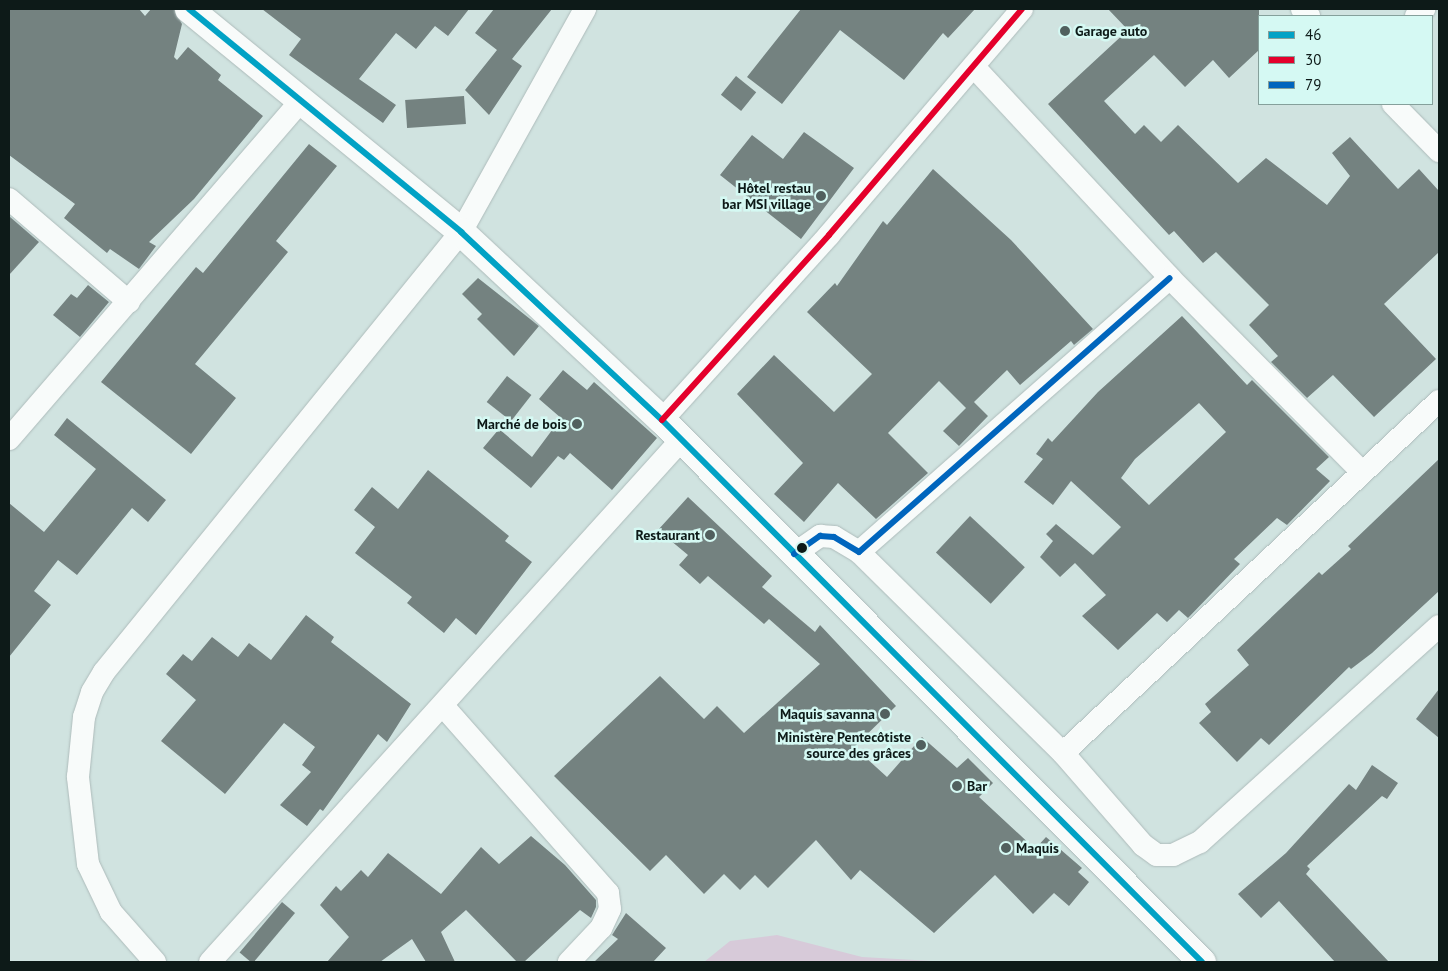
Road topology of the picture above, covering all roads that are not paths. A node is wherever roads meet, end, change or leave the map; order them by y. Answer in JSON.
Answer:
{"nodes":[{"id":1,"x":189,"y":9,"type":"edge"},
{"id":2,"x":585,"y":9,"type":"edge"},
{"id":3,"x":1022,"y":9,"type":"edge"},
{"id":4,"x":975,"y":68,"type":"junction"},
{"id":5,"x":302,"y":99,"type":"junction"},
{"id":6,"x":1395,"y":105,"type":"edge"},
{"id":7,"x":1439,"y":151,"type":"edge"},
{"id":8,"x":9,"y":199,"type":"edge"},
{"id":9,"x":461,"y":232,"type":"junction"},
{"id":10,"x":1170,"y":278,"type":"junction"},
{"id":11,"x":129,"y":302,"type":"junction"},
{"id":12,"x":1439,"y":401,"type":"edge"},
{"id":13,"x":662,"y":420,"type":"junction"},
{"id":14,"x":9,"y":439,"type":"edge"},
{"id":15,"x":682,"y":439,"type":"junction"},
{"id":16,"x":1362,"y":472,"type":"junction"},
{"id":17,"x":859,"y":552,"type":"junction"},
{"id":18,"x":794,"y":554,"type":"junction"},
{"id":19,"x":1439,"y":626,"type":"edge"},
{"id":20,"x":444,"y":707,"type":"junction"},
{"id":21,"x":1063,"y":754,"type":"junction"},
{"id":22,"x":155,"y":962,"type":"edge"},
{"id":23,"x":210,"y":962,"type":"edge"},
{"id":24,"x":569,"y":962,"type":"edge"},
{"id":25,"x":1202,"y":962,"type":"edge"}],
"edges":[{"from":1,"to":5,"type":"street"},
{"from":2,"to":9,"type":"street"},
{"from":3,"to":4,"type":"street"},
{"from":4,"to":10,"type":"street"},
{"from":4,"to":13,"type":"street"},
{"from":5,"to":9,"type":"street"},
{"from":5,"to":11,"type":"street"},
{"from":6,"to":7,"type":"street"},
{"from":8,"to":11,"type":"street"},
{"from":9,"to":13,"type":"street"},
{"from":9,"to":22,"type":"street"},
{"from":10,"to":16,"type":"street"},
{"from":10,"to":17,"type":"street"},
{"from":11,"to":14,"type":"street"},
{"from":12,"to":16,"type":"street"},
{"from":13,"to":15,"type":"street"},
{"from":15,"to":18,"type":"street"},
{"from":15,"to":20,"type":"street"},
{"from":16,"to":21,"type":"street"},
{"from":17,"to":18,"type":"street"},
{"from":17,"to":21,"type":"street"},
{"from":18,"to":25,"type":"street"},
{"from":19,"to":21,"type":"street"},
{"from":20,"to":23,"type":"street"},
{"from":20,"to":24,"type":"street"}]}
